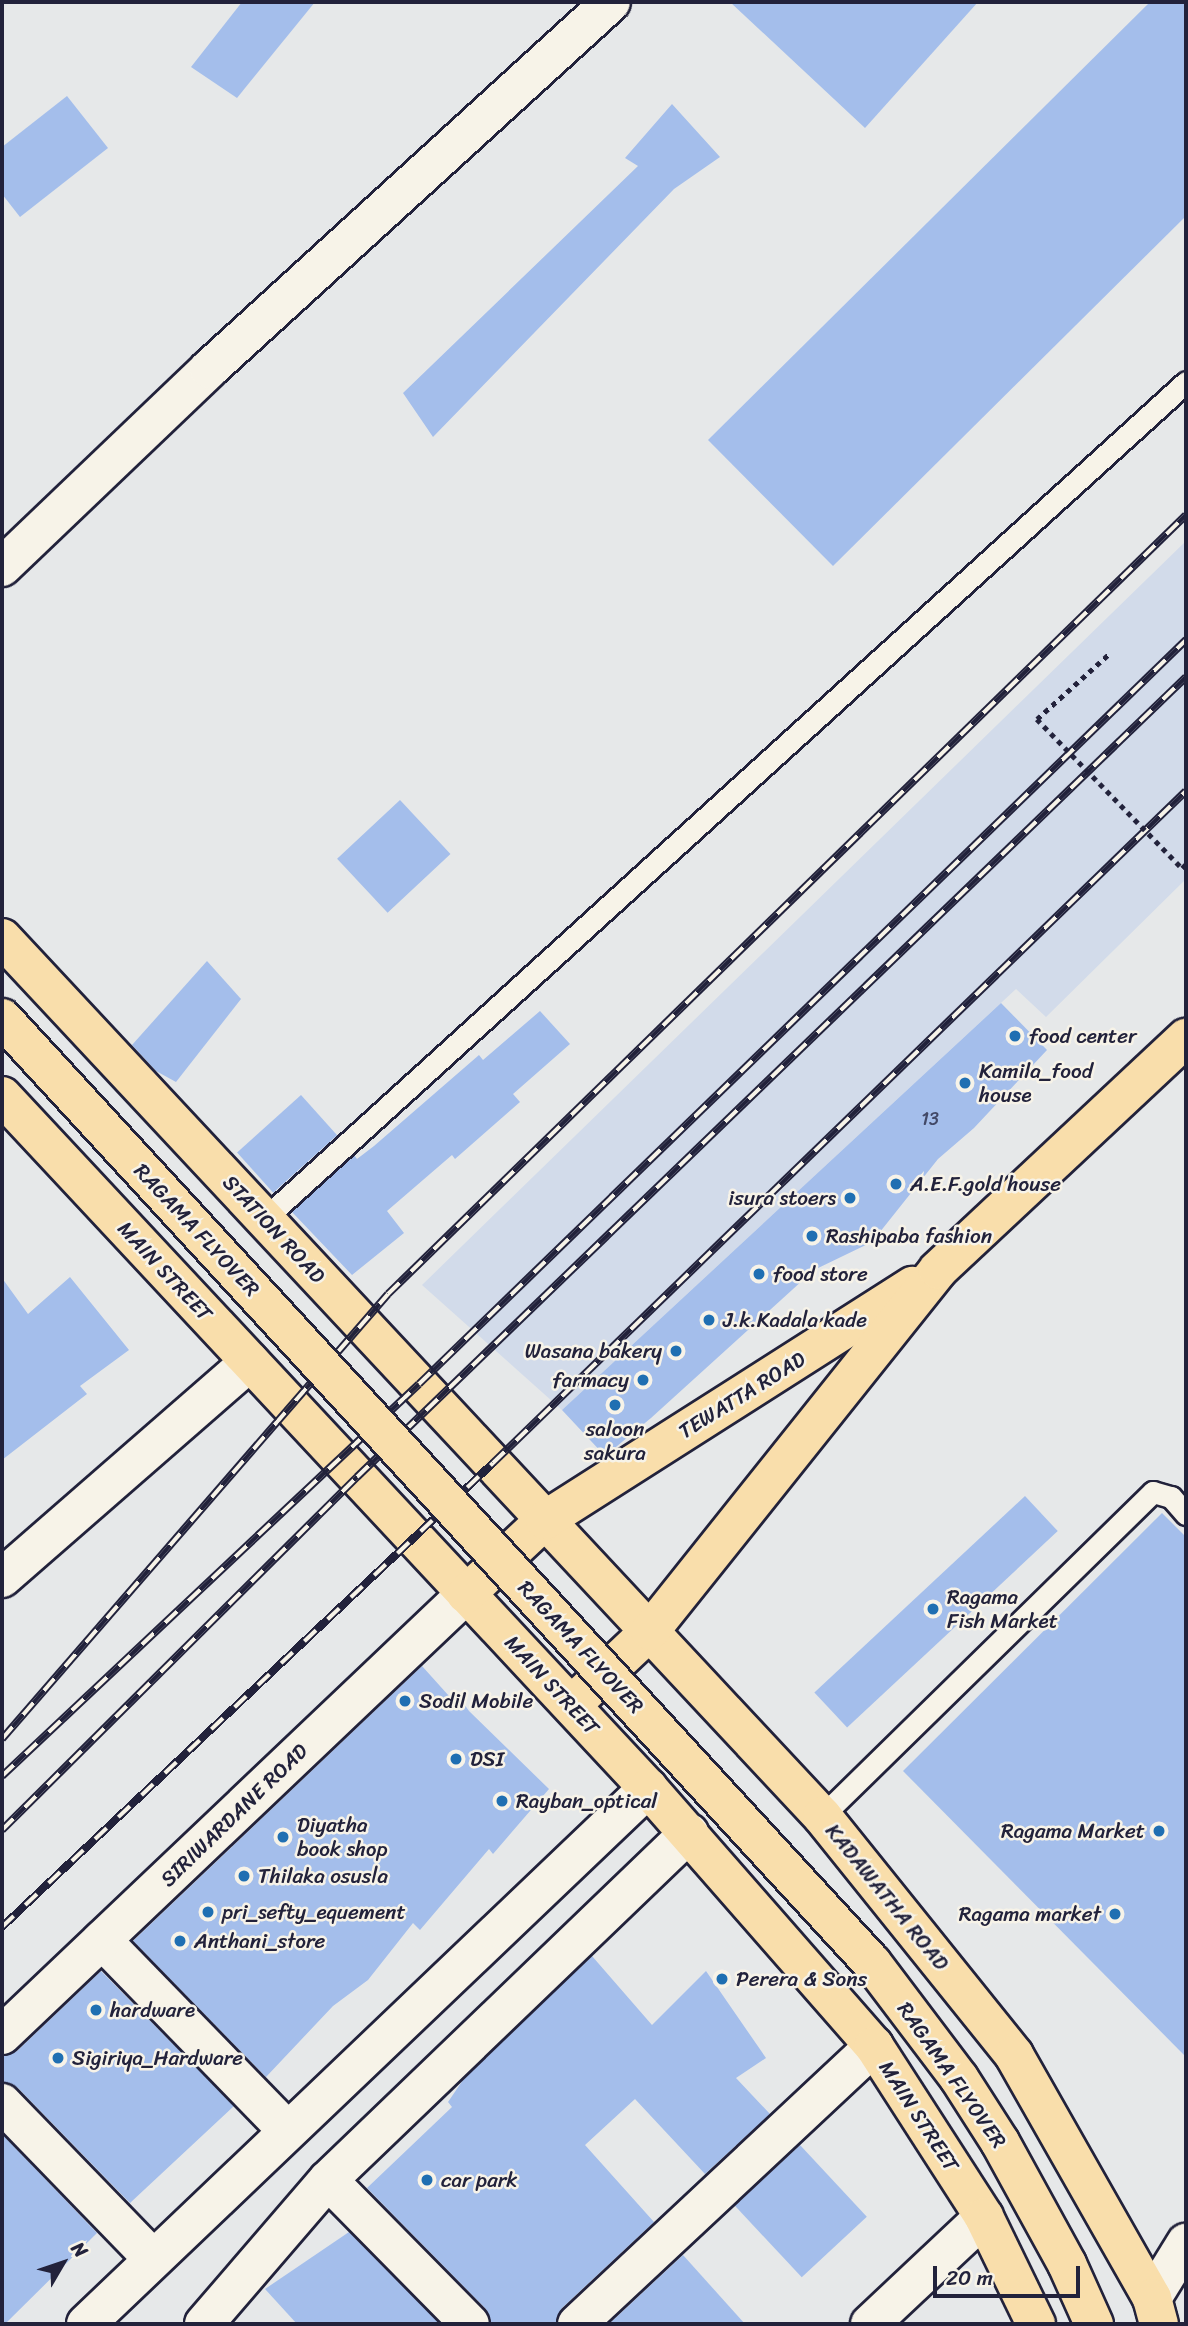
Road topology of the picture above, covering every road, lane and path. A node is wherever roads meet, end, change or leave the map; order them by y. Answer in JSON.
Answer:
{"nodes":[{"id":1,"x":611,"y":2,"type":"edge"},
{"id":2,"x":1186,"y":382,"type":"edge"},
{"id":3,"x":2,"y":567,"type":"edge"},
{"id":4,"x":1109,"y":654,"type":"dead end"},
{"id":5,"x":1184,"y":866,"type":"edge"},
{"id":6,"x":2,"y":938,"type":"edge"},
{"id":7,"x":2,"y":1018,"type":"edge"},
{"id":8,"x":1184,"y":1047,"type":"edge"},
{"id":9,"x":2,"y":1096,"type":"edge"},
{"id":10,"x":264,"y":1219,"type":"junction"},
{"id":11,"x":938,"y":1270,"type":"junction"},
{"id":12,"x":250,"y":1362,"type":"junction"},
{"id":13,"x":1186,"y":1514,"type":"edge"},
{"id":14,"x":545,"y":1520,"type":"junction"},
{"id":15,"x":2,"y":1578,"type":"edge"},
{"id":16,"x":466,"y":1594,"type":"junction"},
{"id":17,"x":650,"y":1631,"type":"junction"},
{"id":18,"x":571,"y":1705,"type":"junction"},
{"id":19,"x":648,"y":1788,"type":"junction"},
{"id":20,"x":822,"y":1816,"type":"junction"},
{"id":21,"x":689,"y":1833,"type":"junction"},
{"id":22,"x":102,"y":1940,"type":"junction"},
{"id":23,"x":2,"y":2035,"type":"edge"},
{"id":24,"x":874,"y":2046,"type":"junction"},
{"id":25,"x":2,"y":2103,"type":"edge"},
{"id":26,"x":287,"y":2130,"type":"junction"},
{"id":27,"x":328,"y":2180,"type":"junction"},
{"id":28,"x":984,"y":2217,"type":"junction"},
{"id":29,"x":1186,"y":2243,"type":"edge"},
{"id":30,"x":152,"y":2258,"type":"junction"},
{"id":31,"x":1156,"y":2311,"type":"edge"},
{"id":32,"x":86,"y":2324,"type":"edge"},
{"id":33,"x":204,"y":2324,"type":"edge"},
{"id":34,"x":470,"y":2324,"type":"edge"},
{"id":35,"x":577,"y":2324,"type":"edge"},
{"id":36,"x":870,"y":2324,"type":"edge"},
{"id":37,"x":1036,"y":2324,"type":"edge"},
{"id":38,"x":1094,"y":2324,"type":"edge"}],
"edges":[{"from":1,"to":3,"type":"street"},
{"from":2,"to":10,"type":"lane"},
{"from":4,"to":5,"type":"path","bridge":true},
{"from":6,"to":10,"type":"main road","name":"STATION ROAD"},
{"from":7,"to":38,"type":"main road","name":"RAGAMA FLYOVER","bridge":true},
{"from":8,"to":11,"type":"main road","name":"TEWATTA ROAD"},
{"from":9,"to":12,"type":"main road","name":"MAIN STREET"},
{"from":10,"to":14,"type":"main road","name":"STATION ROAD"},
{"from":11,"to":14,"type":"main road","name":"TEWATTA ROAD"},
{"from":11,"to":17,"type":"main road","name":"TEWATTA ROAD"},
{"from":12,"to":15,"type":"street"},
{"from":12,"to":16,"type":"main road","name":"MAIN STREET"},
{"from":13,"to":20,"type":"lane"},
{"from":14,"to":16,"type":"main road","name":"TEWATTA ROAD"},
{"from":14,"to":17,"type":"main road","name":"KADAWATHA ROAD"},
{"from":16,"to":18,"type":"main road","name":"MAIN STREET"},
{"from":16,"to":22,"type":"street","name":"SIRIWARDANE ROAD"},
{"from":17,"to":18,"type":"main road","name":"TEWATTA ROAD"},
{"from":17,"to":20,"type":"main road","name":"KADAWATHA ROAD"},
{"from":18,"to":19,"type":"main road","name":"MAIN STREET"},
{"from":19,"to":21,"type":"main road","name":"MAIN STREET"},
{"from":19,"to":26,"type":"street"},
{"from":20,"to":31,"type":"main road","name":"KADAWATHA ROAD"},
{"from":21,"to":24,"type":"main road","name":"MAIN STREET"},
{"from":21,"to":27,"type":"street"},
{"from":22,"to":23,"type":"street","name":"SIRIWARDANE ROAD"},
{"from":22,"to":26,"type":"street"},
{"from":24,"to":28,"type":"main road","name":"MAIN STREET"},
{"from":24,"to":35,"type":"street"},
{"from":25,"to":30,"type":"street"},
{"from":26,"to":30,"type":"street"},
{"from":27,"to":33,"type":"street"},
{"from":27,"to":34,"type":"street"},
{"from":28,"to":36,"type":"street"},
{"from":28,"to":37,"type":"main road","name":"MAIN STREET"},
{"from":29,"to":31,"type":"street"},
{"from":30,"to":32,"type":"street"}]}
